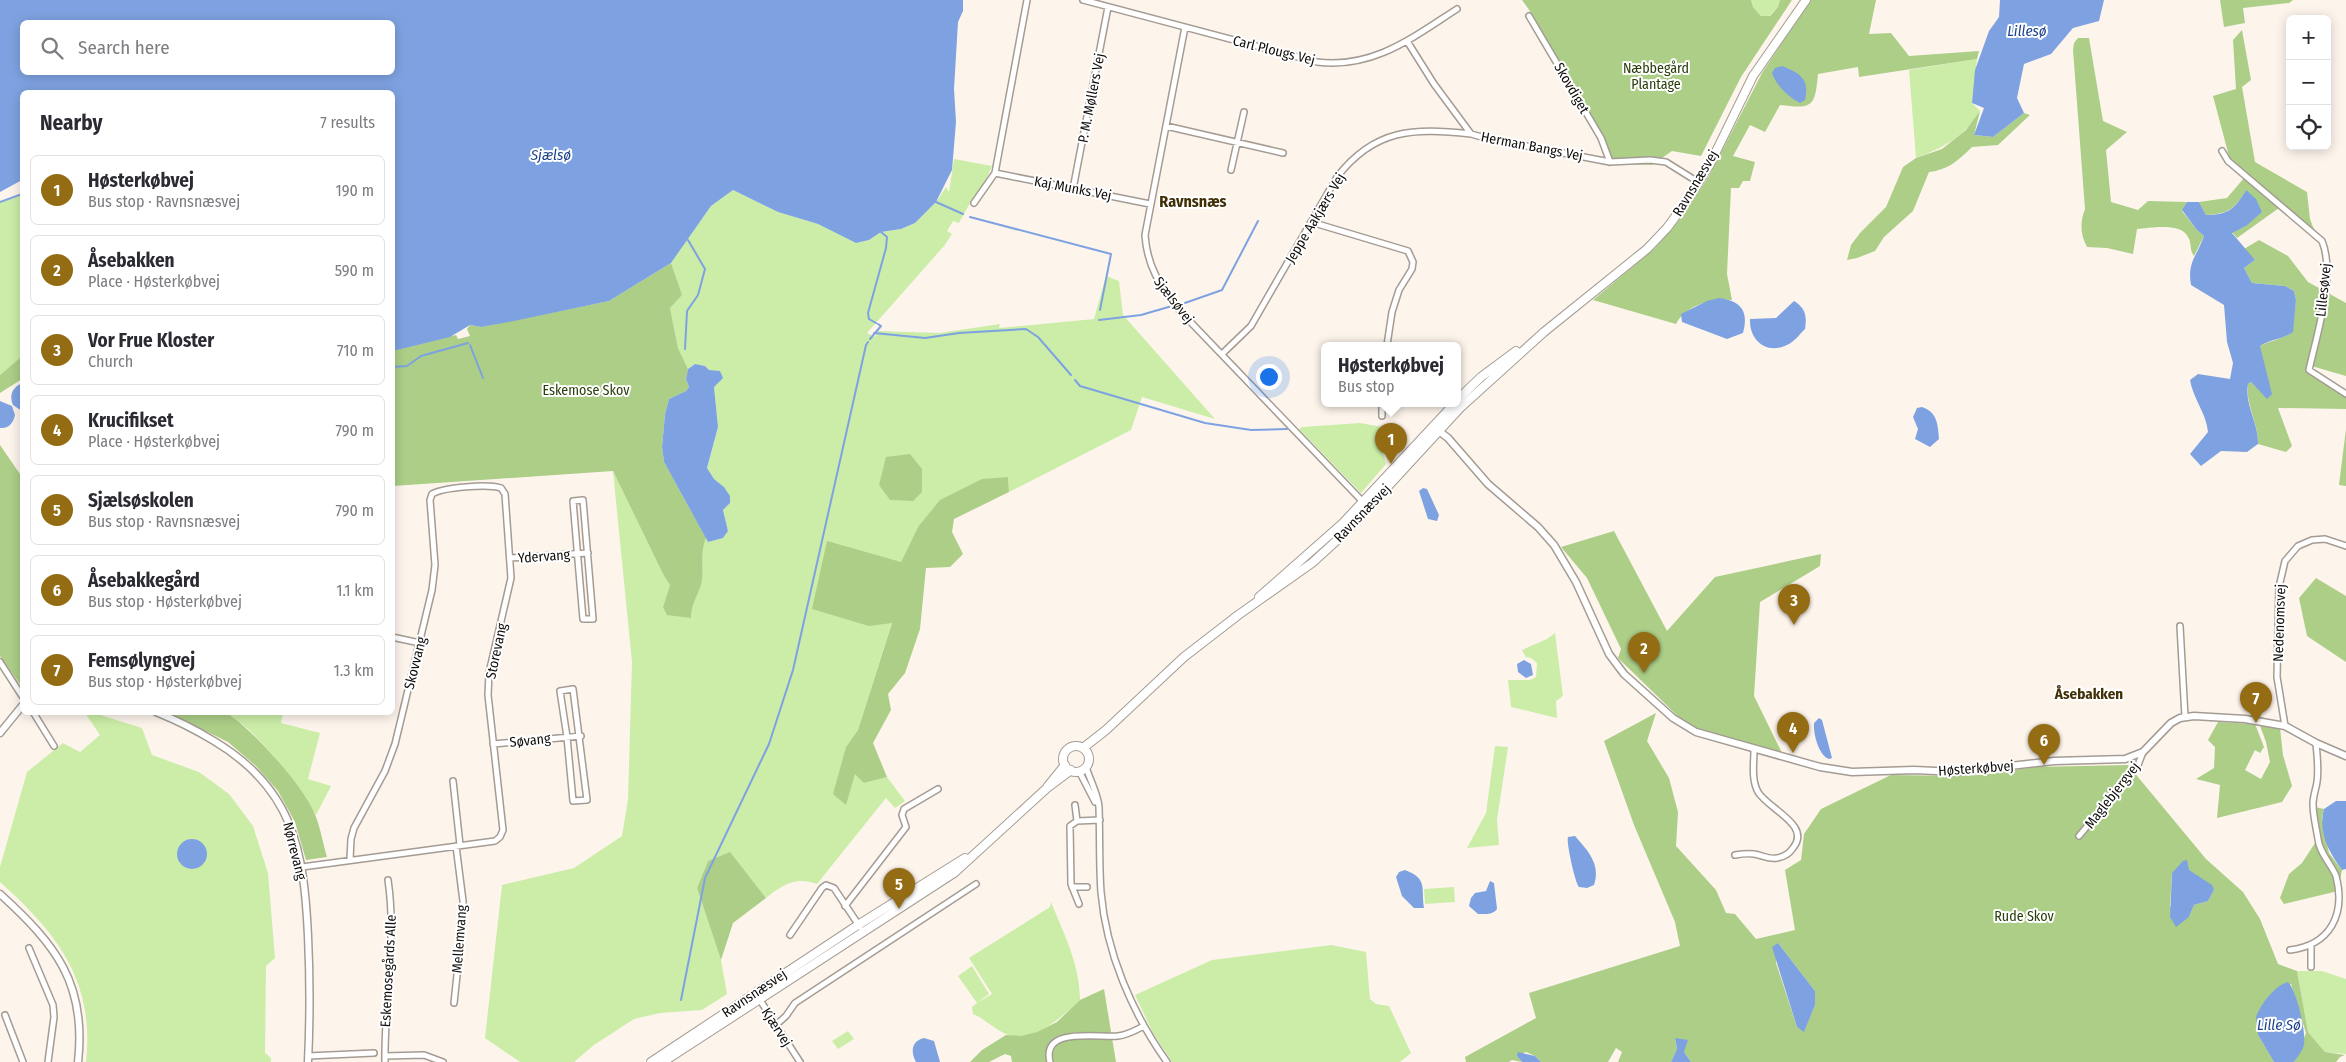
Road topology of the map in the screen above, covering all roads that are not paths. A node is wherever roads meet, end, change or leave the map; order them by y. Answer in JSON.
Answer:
{"nodes":[{"id":1,"x":1027,"y":0,"type":"edge"},
{"id":2,"x":1083,"y":0,"type":"edge"},
{"id":3,"x":1806,"y":0,"type":"edge"},
{"id":4,"x":1108,"y":7,"type":"junction"},
{"id":5,"x":1457,"y":10,"type":"dead end"},
{"id":6,"x":1529,"y":16,"type":"dead end"},
{"id":7,"x":1185,"y":27,"type":"junction"},
{"id":8,"x":1407,"y":41,"type":"junction"},
{"id":9,"x":1244,"y":112,"type":"dead end"},
{"id":10,"x":1166,"y":126,"type":"junction"},
{"id":11,"x":1471,"y":134,"type":"junction"},
{"id":12,"x":1237,"y":142,"type":"junction"},
{"id":13,"x":2222,"y":151,"type":"dead end"},
{"id":14,"x":1283,"y":153,"type":"dead end"},
{"id":15,"x":1610,"y":162,"type":"junction"},
{"id":16,"x":1231,"y":170,"type":"dead end"},
{"id":17,"x":995,"y":173,"type":"junction"},
{"id":18,"x":1698,"y":182,"type":"junction"},
{"id":19,"x":1073,"y":188,"type":"junction"},
{"id":20,"x":974,"y":203,"type":"dead end"},
{"id":21,"x":1150,"y":204,"type":"junction"},
{"id":22,"x":1311,"y":222,"type":"junction"},
{"id":23,"x":1544,"y":332,"type":"junction"},
{"id":24,"x":1387,"y":342,"type":"edge"},
{"id":25,"x":1222,"y":354,"type":"junction"},
{"id":26,"x":2346,"y":394,"type":"edge"},
{"id":27,"x":1461,"y":398,"type":"edge"},
{"id":28,"x":1461,"y":406,"type":"edge"},
{"id":29,"x":1382,"y":407,"type":"edge"},
{"id":30,"x":1452,"y":407,"type":"edge"},
{"id":31,"x":1460,"y":407,"type":"edge"},
{"id":32,"x":1382,"y":416,"type":"dead end"},
{"id":33,"x":1436,"y":428,"type":"junction"},
{"id":34,"x":468,"y":488,"type":"joint"},
{"id":35,"x":1366,"y":505,"type":"junction"},
{"id":36,"x":2346,"y":546,"type":"edge"},
{"id":37,"x":588,"y":553,"type":"junction"},
{"id":38,"x":577,"y":554,"type":"junction"},
{"id":39,"x":510,"y":558,"type":"junction"},
{"id":40,"x":2180,"y":626,"type":"dead end"},
{"id":41,"x":395,"y":638,"type":"edge"},
{"id":42,"x":420,"y":644,"type":"junction"},
{"id":43,"x":0,"y":662,"type":"edge"},
{"id":44,"x":20,"y":693,"type":"edge"},
{"id":45,"x":20,"y":709,"type":"edge"},
{"id":46,"x":20,"y":714,"type":"edge"},
{"id":47,"x":35,"y":715,"type":"edge"},
{"id":48,"x":162,"y":715,"type":"edge"},
{"id":49,"x":2184,"y":717,"type":"junction"},
{"id":50,"x":12,"y":720,"type":"junction"},
{"id":51,"x":2285,"y":726,"type":"junction"},
{"id":52,"x":0,"y":733,"type":"edge"},
{"id":53,"x":580,"y":736,"type":"junction"},
{"id":54,"x":567,"y":737,"type":"junction"},
{"id":55,"x":2316,"y":743,"type":"junction"},
{"id":56,"x":493,"y":744,"type":"junction"},
{"id":57,"x":54,"y":746,"type":"dead end"},
{"id":58,"x":1754,"y":750,"type":"junction"},
{"id":59,"x":1085,"y":751,"type":"junction"},
{"id":60,"x":2143,"y":752,"type":"junction"},
{"id":61,"x":2346,"y":756,"type":"edge"},
{"id":62,"x":1075,"y":768,"type":"junction"},
{"id":63,"x":452,"y":781,"type":"dead end"},
{"id":64,"x":938,"y":789,"type":"dead end"},
{"id":65,"x":1075,"y":805,"type":"dead end"},
{"id":66,"x":1100,"y":820,"type":"junction"},
{"id":67,"x":1077,"y":821,"type":"junction"},
{"id":68,"x":2079,"y":836,"type":"dead end"},
{"id":69,"x":458,"y":846,"type":"junction"},
{"id":70,"x":982,"y":848,"type":"junction"},
{"id":71,"x":1735,"y":855,"type":"dead end"},
{"id":72,"x":350,"y":859,"type":"junction"},
{"id":73,"x":302,"y":867,"type":"junction"},
{"id":74,"x":388,"y":880,"type":"dead end"},
{"id":75,"x":976,"y":884,"type":"dead end"},
{"id":76,"x":1072,"y":887,"type":"junction"},
{"id":77,"x":1087,"y":887,"type":"dead end"},
{"id":78,"x":0,"y":894,"type":"edge"},
{"id":79,"x":1079,"y":904,"type":"dead end"},
{"id":80,"x":845,"y":906,"type":"junction"},
{"id":81,"x":858,"y":925,"type":"junction"},
{"id":82,"x":864,"y":932,"type":"junction"},
{"id":83,"x":790,"y":935,"type":"dead end"},
{"id":84,"x":2311,"y":946,"type":"junction"},
{"id":85,"x":29,"y":948,"type":"dead end"},
{"id":86,"x":2290,"y":950,"type":"dead end"},
{"id":87,"x":2311,"y":967,"type":"dead end"},
{"id":88,"x":755,"y":992,"type":"junction"},
{"id":89,"x":759,"y":1000,"type":"junction"},
{"id":90,"x":454,"y":1003,"type":"dead end"},
{"id":91,"x":5,"y":1015,"type":"dead end"},
{"id":92,"x":776,"y":1025,"type":"junction"},
{"id":93,"x":1144,"y":1026,"type":"junction"},
{"id":94,"x":374,"y":1053,"type":"dead end"},
{"id":95,"x":308,"y":1059,"type":"edge"},
{"id":96,"x":385,"y":1059,"type":"edge"},
{"id":97,"x":23,"y":1062,"type":"edge"},
{"id":98,"x":48,"y":1062,"type":"edge"},
{"id":99,"x":78,"y":1062,"type":"edge"},
{"id":100,"x":443,"y":1062,"type":"edge"},
{"id":101,"x":651,"y":1062,"type":"edge"},
{"id":102,"x":664,"y":1062,"type":"edge"},
{"id":103,"x":800,"y":1062,"type":"edge"},
{"id":104,"x":1050,"y":1062,"type":"edge"},
{"id":105,"x":1167,"y":1062,"type":"edge"}],
"edges":[{"from":1,"to":17,"type":"street"},
{"from":2,"to":4,"type":"street","name":"Carl Plougs Vej"},
{"from":3,"to":18,"type":"main road","name":"Ravnsnæsvej"},
{"from":4,"to":7,"type":"street","name":"Carl Plougs Vej"},
{"from":4,"to":19,"type":"street","name":"P. M. Møllers Vej"},
{"from":5,"to":8,"type":"street","name":"Carl Plougs Vej"},
{"from":6,"to":15,"type":"street","name":"Skovdiget"},
{"from":7,"to":8,"type":"street","name":"Carl Plougs Vej"},
{"from":7,"to":10,"type":"street","name":"Sjælsøvej"},
{"from":8,"to":11,"type":"street","name":"Herman Bangs Vej"},
{"from":9,"to":12,"type":"street"},
{"from":10,"to":12,"type":"street"},
{"from":10,"to":21,"type":"street","name":"Sjælsøvej"},
{"from":11,"to":15,"type":"street","name":"Herman Bangs Vej"},
{"from":11,"to":22,"type":"street","name":"Jeppe Aakjærs Vej"},
{"from":12,"to":14,"type":"street"},
{"from":12,"to":16,"type":"street"},
{"from":13,"to":26,"type":"street","name":"Lillesøvej"},
{"from":15,"to":18,"type":"street","name":"Herman Bangs Vej"},
{"from":17,"to":19,"type":"street","name":"Kaj Munks Vej"},
{"from":17,"to":20,"type":"street"},
{"from":18,"to":23,"type":"main road","name":"Ravnsnæsvej"},
{"from":19,"to":21,"type":"street","name":"Kaj Munks Vej"},
{"from":21,"to":25,"type":"street","name":"Sjælsøvej"},
{"from":22,"to":24,"type":"street"},
{"from":22,"to":25,"type":"street","name":"Jeppe Aakjærs Vej"},
{"from":23,"to":27,"type":"main road","name":"Ravnsnæsvej"},
{"from":23,"to":28,"type":"main road","name":"Ravnsnæsvej"},
{"from":25,"to":35,"type":"street","name":"Sjælsøvej"},
{"from":29,"to":32,"type":"street"},
{"from":30,"to":33,"type":"main road","name":"Ravnsnæsvej"},
{"from":31,"to":33,"type":"main road","name":"Ravnsnæsvej"},
{"from":33,"to":35,"type":"main road","name":"Ravnsnæsvej"},
{"from":33,"to":58,"type":"street","name":"Høsterkøbvej"},
{"from":34,"to":39,"type":"street","name":"Storevang"},
{"from":34,"to":42,"type":"street","name":"Skovvang"},
{"from":35,"to":59,"type":"main road","name":"Ravnsnæsvej"},
{"from":36,"to":51,"type":"street","name":"Nedenomsvej"},
{"from":37,"to":38,"type":"street","name":"Ydervang"},
{"from":37,"to":38,"type":"street","name":"Ydervang"},
{"from":37,"to":38,"type":"street","name":"Ydervang"},
{"from":38,"to":39,"type":"street","name":"Ydervang"},
{"from":39,"to":56,"type":"street","name":"Storevang"},
{"from":40,"to":49,"type":"street"},
{"from":41,"to":42,"type":"street"},
{"from":42,"to":72,"type":"street","name":"Skovvang"},
{"from":43,"to":44,"type":"street"},
{"from":45,"to":50,"type":"street"},
{"from":46,"to":50,"type":"street"},
{"from":47,"to":57,"type":"street"},
{"from":48,"to":73,"type":"street","name":"Nørrevang"},
{"from":49,"to":51,"type":"street"},
{"from":49,"to":60,"type":"street"},
{"from":50,"to":52,"type":"street"},
{"from":51,"to":55,"type":"street"},
{"from":53,"to":54,"type":"street","name":"Søvang"},
{"from":53,"to":54,"type":"street","name":"Søvang"},
{"from":53,"to":54,"type":"street","name":"Søvang"},
{"from":54,"to":56,"type":"street","name":"Søvang"},
{"from":55,"to":61,"type":"street"},
{"from":55,"to":84,"type":"street"},
{"from":56,"to":69,"type":"street","name":"Storevang"},
{"from":58,"to":60,"type":"street","name":"Høsterkøbvej"},
{"from":58,"to":71,"type":"street"},
{"from":59,"to":62,"type":"main road"},
{"from":59,"to":62,"type":"main road","name":"Ravnsnæsvej"},
{"from":60,"to":68,"type":"street","name":"Maglebjergvej"},
{"from":62,"to":66,"type":"street"},
{"from":62,"to":70,"type":"main road","name":"Ravnsnæsvej"},
{"from":63,"to":69,"type":"street"},
{"from":64,"to":80,"type":"street"},
{"from":65,"to":67,"type":"street"},
{"from":66,"to":67,"type":"street"},
{"from":66,"to":93,"type":"street"},
{"from":67,"to":76,"type":"street"},
{"from":69,"to":72,"type":"street","name":"Storevang"},
{"from":69,"to":90,"type":"street","name":"Mellemvang"},
{"from":70,"to":81,"type":"main road","name":"Ravnsnæsvej"},
{"from":70,"to":82,"type":"main road","name":"Ravnsnæsvej"},
{"from":72,"to":73,"type":"street","name":"Storevang"},
{"from":73,"to":95,"type":"street","name":"Nørrevang"},
{"from":74,"to":96,"type":"street","name":"Eskemosegårds Alle"},
{"from":75,"to":92,"type":"street"},
{"from":76,"to":77,"type":"street"},
{"from":76,"to":79,"type":"street"},
{"from":78,"to":99,"type":"street"},
{"from":80,"to":81,"type":"street"},
{"from":80,"to":83,"type":"street"},
{"from":81,"to":82,"type":"street"},
{"from":81,"to":88,"type":"main road","name":"Ravnsnæsvej"},
{"from":82,"to":89,"type":"main road","name":"Ravnsnæsvej"},
{"from":84,"to":86,"type":"street"},
{"from":84,"to":87,"type":"street"},
{"from":85,"to":98,"type":"street"},
{"from":88,"to":89,"type":"street","name":"Kjærvej"},
{"from":88,"to":101,"type":"main road","name":"Ravnsnæsvej"},
{"from":89,"to":92,"type":"street","name":"Kjærvej"},
{"from":89,"to":102,"type":"main road","name":"Ravnsnæsvej"},
{"from":91,"to":97,"type":"street"},
{"from":92,"to":103,"type":"street","name":"Kjærvej"},
{"from":93,"to":104,"type":"street"},
{"from":93,"to":105,"type":"street"},
{"from":94,"to":95,"type":"street","name":"Nørrevang"},
{"from":96,"to":100,"type":"street"}]}
